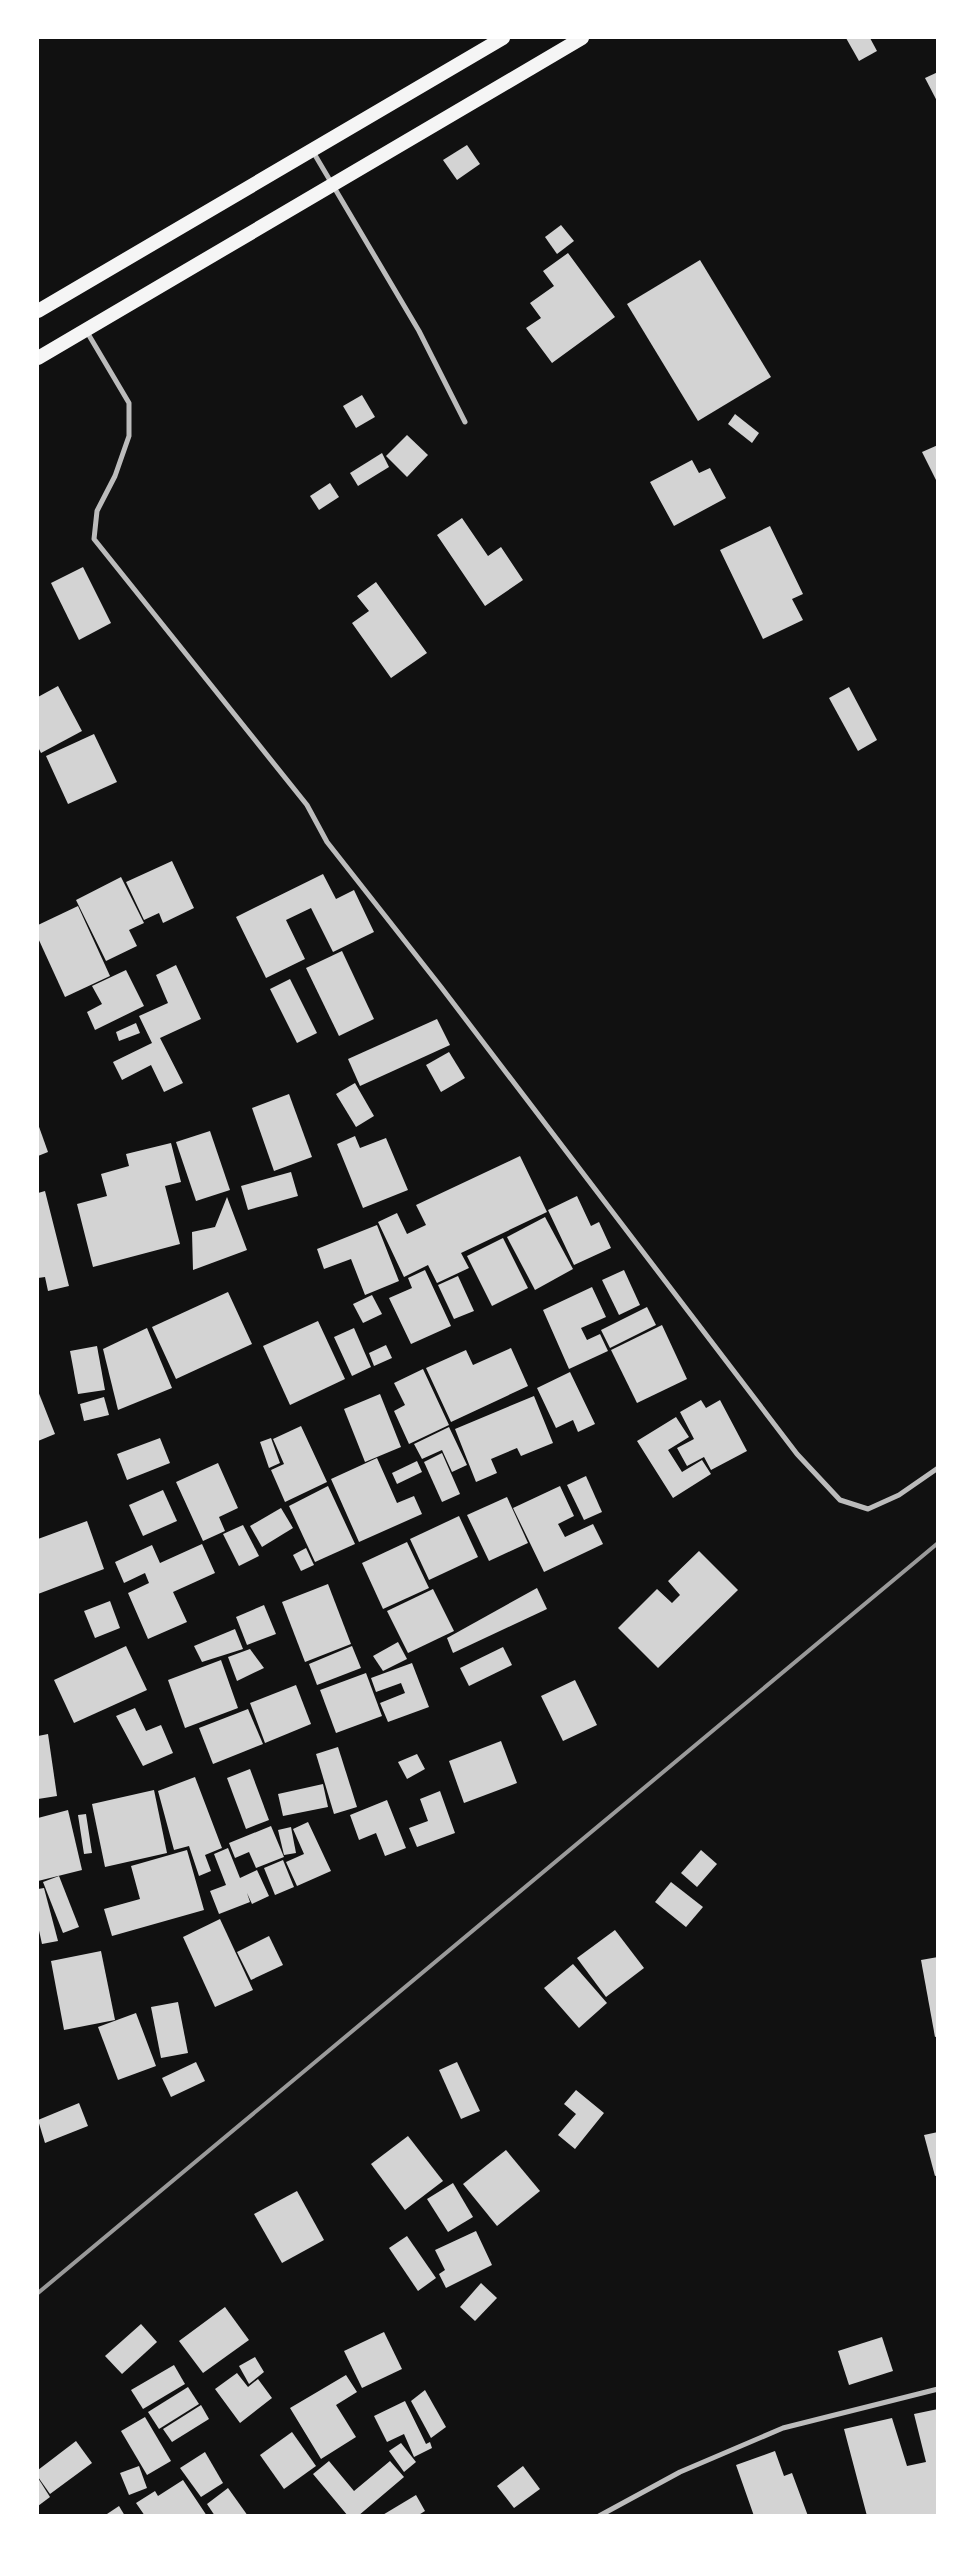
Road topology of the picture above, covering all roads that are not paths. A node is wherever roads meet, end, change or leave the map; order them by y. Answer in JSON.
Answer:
{"nodes":[{"id":1,"x":503,"y":38,"type":"edge"},
{"id":2,"x":582,"y":38,"type":"edge"},
{"id":3,"x":312,"y":150,"type":"junction"},
{"id":4,"x":333,"y":184,"type":"junction"},
{"id":5,"x":38,"y":311,"type":"edge"},
{"id":6,"x":86,"y":329,"type":"junction"},
{"id":7,"x":38,"y":358,"type":"edge"},
{"id":8,"x":465,"y":422,"type":"dead end"},
{"id":9,"x":938,"y":1468,"type":"edge"},
{"id":10,"x":938,"y":2389,"type":"edge"},
{"id":11,"x":599,"y":2516,"type":"edge"}],
"edges":[{"from":1,"to":3,"type":"highway"},
{"from":2,"to":4,"type":"highway"},
{"from":3,"to":4,"type":"street"},
{"from":3,"to":5,"type":"highway"},
{"from":4,"to":6,"type":"highway"},
{"from":4,"to":8,"type":"street"},
{"from":6,"to":7,"type":"highway"},
{"from":6,"to":9,"type":"street"},
{"from":10,"to":11,"type":"street"}]}
